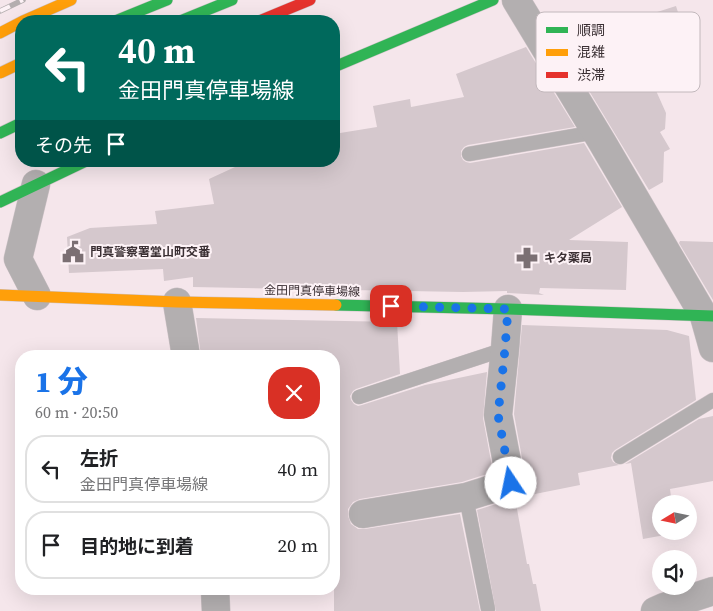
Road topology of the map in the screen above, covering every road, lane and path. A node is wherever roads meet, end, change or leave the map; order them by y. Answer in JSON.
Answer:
{"nodes":[{"id":1,"x":71,"y":0,"type":"edge"},
{"id":2,"x":167,"y":0,"type":"edge"},
{"id":3,"x":232,"y":0,"type":"edge"},
{"id":4,"x":310,"y":0,"type":"edge"},
{"id":5,"x":493,"y":0,"type":"edge"},
{"id":6,"x":516,"y":0,"type":"edge"},
{"id":7,"x":36,"y":15,"type":"edge"},
{"id":8,"x":130,"y":15,"type":"edge"},
{"id":9,"x":195,"y":15,"type":"edge"},
{"id":10,"x":274,"y":15,"type":"edge"},
{"id":11,"x":15,"y":26,"type":"edge"},
{"id":12,"x":0,"y":33,"type":"edge"},
{"id":13,"x":536,"y":33,"type":"edge"},
{"id":14,"x":340,"y":64,"type":"edge"},
{"id":15,"x":15,"y":65,"type":"edge"},
{"id":16,"x":15,"y":70,"type":"edge"},
{"id":17,"x":0,"y":71,"type":"edge"},
{"id":18,"x":572,"y":92,"type":"edge"},
{"id":19,"x":15,"y":126,"type":"edge"},
{"id":20,"x":596,"y":132,"type":"junction"},
{"id":21,"x":0,"y":133,"type":"edge"},
{"id":22,"x":469,"y":154,"type":"dead end"},
{"id":23,"x":73,"y":167,"type":"edge"},
{"id":24,"x":36,"y":184,"type":"junction"},
{"id":25,"x":0,"y":202,"type":"edge"},
{"id":26,"x":0,"y":295,"type":"edge"},
{"id":27,"x":37,"y":296,"type":"junction"},
{"id":28,"x":177,"y":302,"type":"junction"},
{"id":29,"x":508,"y":309,"type":"junction"},
{"id":30,"x":708,"y":316,"type":"edge"},
{"id":31,"x":713,"y":348,"type":"edge"},
{"id":32,"x":505,"y":349,"type":"junction"},
{"id":33,"x":185,"y":350,"type":"edge"},
{"id":34,"x":359,"y":397,"type":"dead end"},
{"id":35,"x":713,"y":400,"type":"edge"},
{"id":36,"x":620,"y":457,"type":"dead end"},
{"id":37,"x":466,"y":497,"type":"junction"},
{"id":38,"x":364,"y":514,"type":"dead end"},
{"id":39,"x":713,"y":591,"type":"edge"},
{"id":40,"x":215,"y":595,"type":"edge"},
{"id":41,"x":488,"y":609,"type":"dead end"},
{"id":42,"x":216,"y":611,"type":"edge"},
{"id":43,"x":656,"y":611,"type":"edge"}],
"edges":[{"from":1,"to":7,"type":"main road"},
{"from":2,"to":8,"type":"main road"},
{"from":3,"to":9,"type":"main road"},
{"from":4,"to":10,"type":"main road"},
{"from":5,"to":14,"type":"main road"},
{"from":6,"to":13,"type":"street"},
{"from":11,"to":12,"type":"main road"},
{"from":15,"to":17,"type":"main road","bridge":true},
{"from":16,"to":17,"type":"main road"},
{"from":18,"to":20,"type":"street"},
{"from":19,"to":21,"type":"main road"},
{"from":20,"to":22,"type":"lane"},
{"from":20,"to":30,"type":"street"},
{"from":23,"to":24,"type":"main road"},
{"from":24,"to":25,"type":"main road"},
{"from":24,"to":27,"type":"street"},
{"from":26,"to":27,"type":"main road","name":"金田門真停車場線"},
{"from":27,"to":28,"type":"main road","name":"金田門真停車場線"},
{"from":28,"to":29,"type":"main road","name":"金田門真停車場線"},
{"from":28,"to":33,"type":"street"},
{"from":29,"to":30,"type":"main road","name":"金田門真停車場線"},
{"from":29,"to":32,"type":"street"},
{"from":30,"to":31,"type":"street"},
{"from":32,"to":34,"type":"lane"},
{"from":32,"to":37,"type":"street"},
{"from":35,"to":36,"type":"lane"},
{"from":37,"to":38,"type":"street"},
{"from":37,"to":41,"type":"lane"},
{"from":39,"to":43,"type":"street"},
{"from":40,"to":42,"type":"street"}]}
